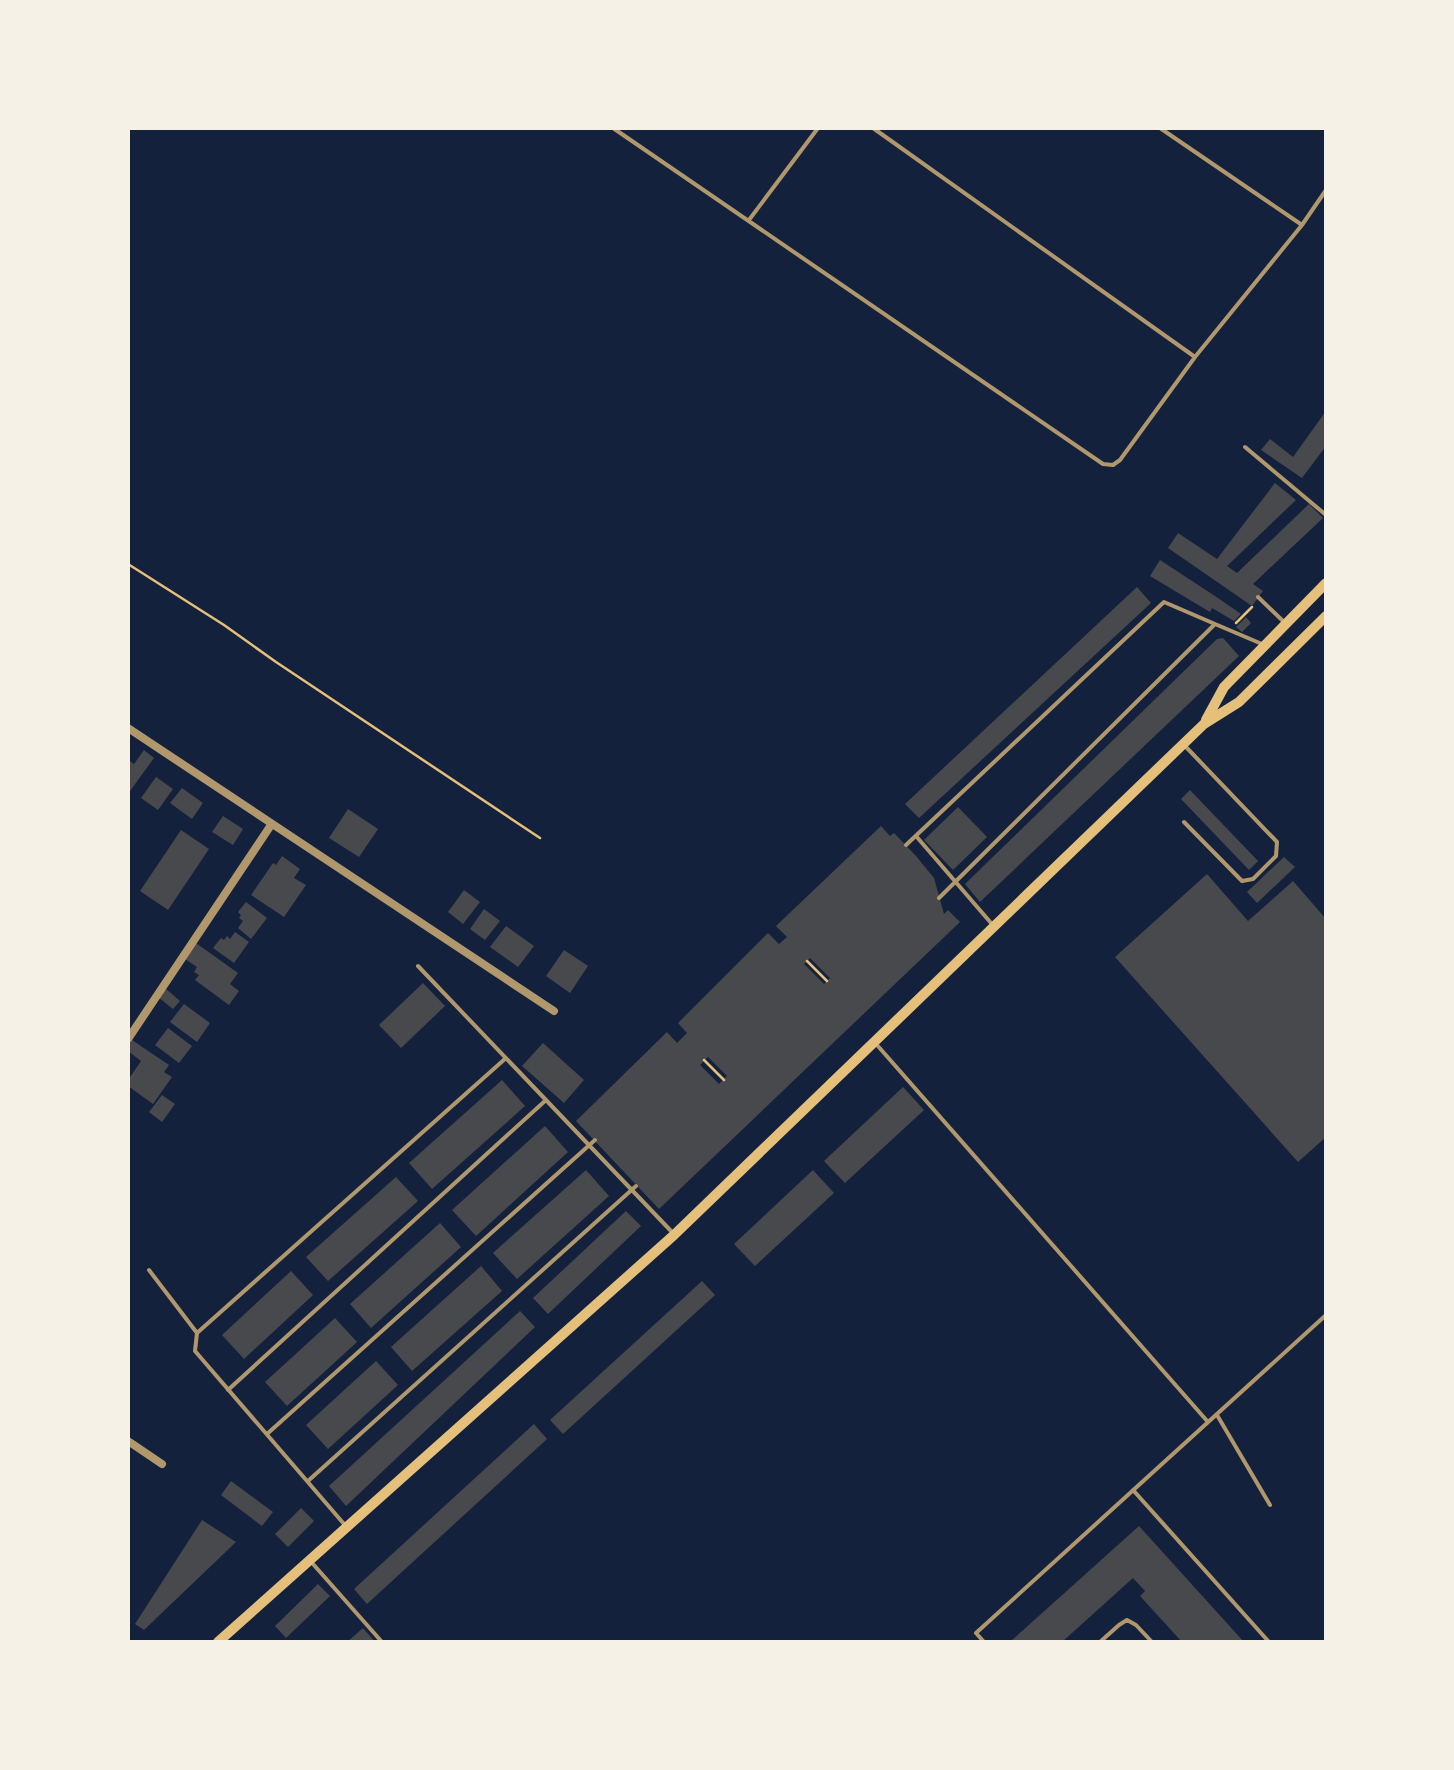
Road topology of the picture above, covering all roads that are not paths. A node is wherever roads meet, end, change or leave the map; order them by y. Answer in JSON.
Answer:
{"nodes":[{"id":1,"x":613,"y":128,"type":"edge"},
{"id":2,"x":818,"y":128,"type":"edge"},
{"id":3,"x":873,"y":128,"type":"edge"},
{"id":4,"x":1160,"y":128,"type":"edge"},
{"id":5,"x":1326,"y":190,"type":"edge"},
{"id":6,"x":748,"y":220,"type":"junction"},
{"id":7,"x":1302,"y":225,"type":"junction"},
{"id":8,"x":1196,"y":357,"type":"junction"},
{"id":9,"x":1245,"y":447,"type":"dead end"},
{"id":10,"x":1323,"y":506,"type":"edge"},
{"id":11,"x":1326,"y":514,"type":"edge"},
{"id":12,"x":1326,"y":583,"type":"edge"},
{"id":13,"x":1259,"y":598,"type":"road end"},
{"id":14,"x":1326,"y":616,"type":"edge"},
{"id":15,"x":1215,"y":624,"type":"junction"},
{"id":16,"x":1286,"y":624,"type":"junction"},
{"id":17,"x":1264,"y":645,"type":"junction"},
{"id":18,"x":1204,"y":724,"type":"junction"},
{"id":19,"x":128,"y":728,"type":"edge"},
{"id":20,"x":1183,"y":744,"type":"junction"},
{"id":21,"x":1184,"y":822,"type":"dead end"},
{"id":22,"x":271,"y":825,"type":"junction"},
{"id":23,"x":916,"y":836,"type":"junction"},
{"id":24,"x":906,"y":845,"type":"dead end"},
{"id":25,"x":956,"y":882,"type":"junction"},
{"id":26,"x":939,"y":898,"type":"dead end"},
{"id":27,"x":994,"y":926,"type":"junction"},
{"id":28,"x":418,"y":966,"type":"dead end"},
{"id":29,"x":554,"y":1011,"type":"dead end"},
{"id":30,"x":128,"y":1039,"type":"edge"},
{"id":31,"x":874,"y":1042,"type":"junction"},
{"id":32,"x":506,"y":1058,"type":"junction"},
{"id":33,"x":546,"y":1100,"type":"junction"},
{"id":34,"x":594,"y":1140,"type":"dead end"},
{"id":35,"x":589,"y":1146,"type":"junction"},
{"id":36,"x":634,"y":1188,"type":"junction"},
{"id":37,"x":674,"y":1235,"type":"junction"},
{"id":38,"x":150,"y":1270,"type":"dead end"},
{"id":39,"x":1326,"y":1315,"type":"edge"},
{"id":40,"x":197,"y":1333,"type":"junction"},
{"id":41,"x":228,"y":1390,"type":"junction"},
{"id":42,"x":1217,"y":1414,"type":"junction"},
{"id":43,"x":1208,"y":1422,"type":"junction"},
{"id":44,"x":266,"y":1434,"type":"junction"},
{"id":45,"x":128,"y":1440,"type":"edge"},
{"id":46,"x":162,"y":1464,"type":"dead end"},
{"id":47,"x":308,"y":1481,"type":"junction"},
{"id":48,"x":1133,"y":1490,"type":"junction"},
{"id":49,"x":1270,"y":1505,"type":"dead end"},
{"id":50,"x":348,"y":1528,"type":"junction"},
{"id":51,"x":310,"y":1561,"type":"junction"},
{"id":52,"x":218,"y":1642,"type":"edge"},
{"id":53,"x":382,"y":1642,"type":"edge"},
{"id":54,"x":984,"y":1642,"type":"edge"},
{"id":55,"x":1100,"y":1642,"type":"edge"},
{"id":56,"x":1152,"y":1642,"type":"edge"},
{"id":57,"x":1269,"y":1642,"type":"edge"}],
"edges":[{"from":1,"to":6,"type":"lane"},
{"from":2,"to":6,"type":"lane"},
{"from":3,"to":8,"type":"lane"},
{"from":4,"to":7,"type":"lane"},
{"from":5,"to":7,"type":"lane"},
{"from":6,"to":8,"type":"lane"},
{"from":7,"to":8,"type":"lane"},
{"from":9,"to":10,"type":"lane"},
{"from":10,"to":11,"type":"lane"},
{"from":12,"to":16,"type":"main road"},
{"from":13,"to":16,"type":"lane"},
{"from":14,"to":18,"type":"main road"},
{"from":15,"to":17,"type":"lane"},
{"from":15,"to":23,"type":"lane"},
{"from":15,"to":25,"type":"lane"},
{"from":16,"to":17,"type":"main road"},
{"from":17,"to":18,"type":"main road"},
{"from":18,"to":20,"type":"main road"},
{"from":19,"to":22,"type":"street"},
{"from":20,"to":21,"type":"lane"},
{"from":20,"to":27,"type":"main road"},
{"from":22,"to":29,"type":"street"},
{"from":22,"to":30,"type":"street"},
{"from":23,"to":24,"type":"lane"},
{"from":23,"to":25,"type":"lane"},
{"from":25,"to":26,"type":"lane"},
{"from":25,"to":27,"type":"lane"},
{"from":27,"to":31,"type":"main road"},
{"from":28,"to":32,"type":"lane"},
{"from":31,"to":37,"type":"main road"},
{"from":31,"to":43,"type":"lane"},
{"from":32,"to":33,"type":"lane"},
{"from":32,"to":40,"type":"lane"},
{"from":33,"to":35,"type":"lane"},
{"from":33,"to":41,"type":"lane"},
{"from":34,"to":35,"type":"lane"},
{"from":35,"to":36,"type":"lane"},
{"from":35,"to":44,"type":"lane"},
{"from":36,"to":37,"type":"lane"},
{"from":36,"to":47,"type":"lane"},
{"from":37,"to":50,"type":"main road"},
{"from":38,"to":40,"type":"lane"},
{"from":39,"to":42,"type":"lane"},
{"from":40,"to":41,"type":"lane"},
{"from":41,"to":44,"type":"lane"},
{"from":42,"to":43,"type":"lane"},
{"from":42,"to":49,"type":"lane"},
{"from":43,"to":48,"type":"lane"},
{"from":44,"to":47,"type":"lane"},
{"from":45,"to":46,"type":"street"},
{"from":47,"to":50,"type":"lane"},
{"from":48,"to":54,"type":"lane"},
{"from":48,"to":57,"type":"lane"},
{"from":50,"to":51,"type":"main road"},
{"from":51,"to":52,"type":"main road"},
{"from":51,"to":53,"type":"lane"},
{"from":55,"to":56,"type":"lane"}]}
